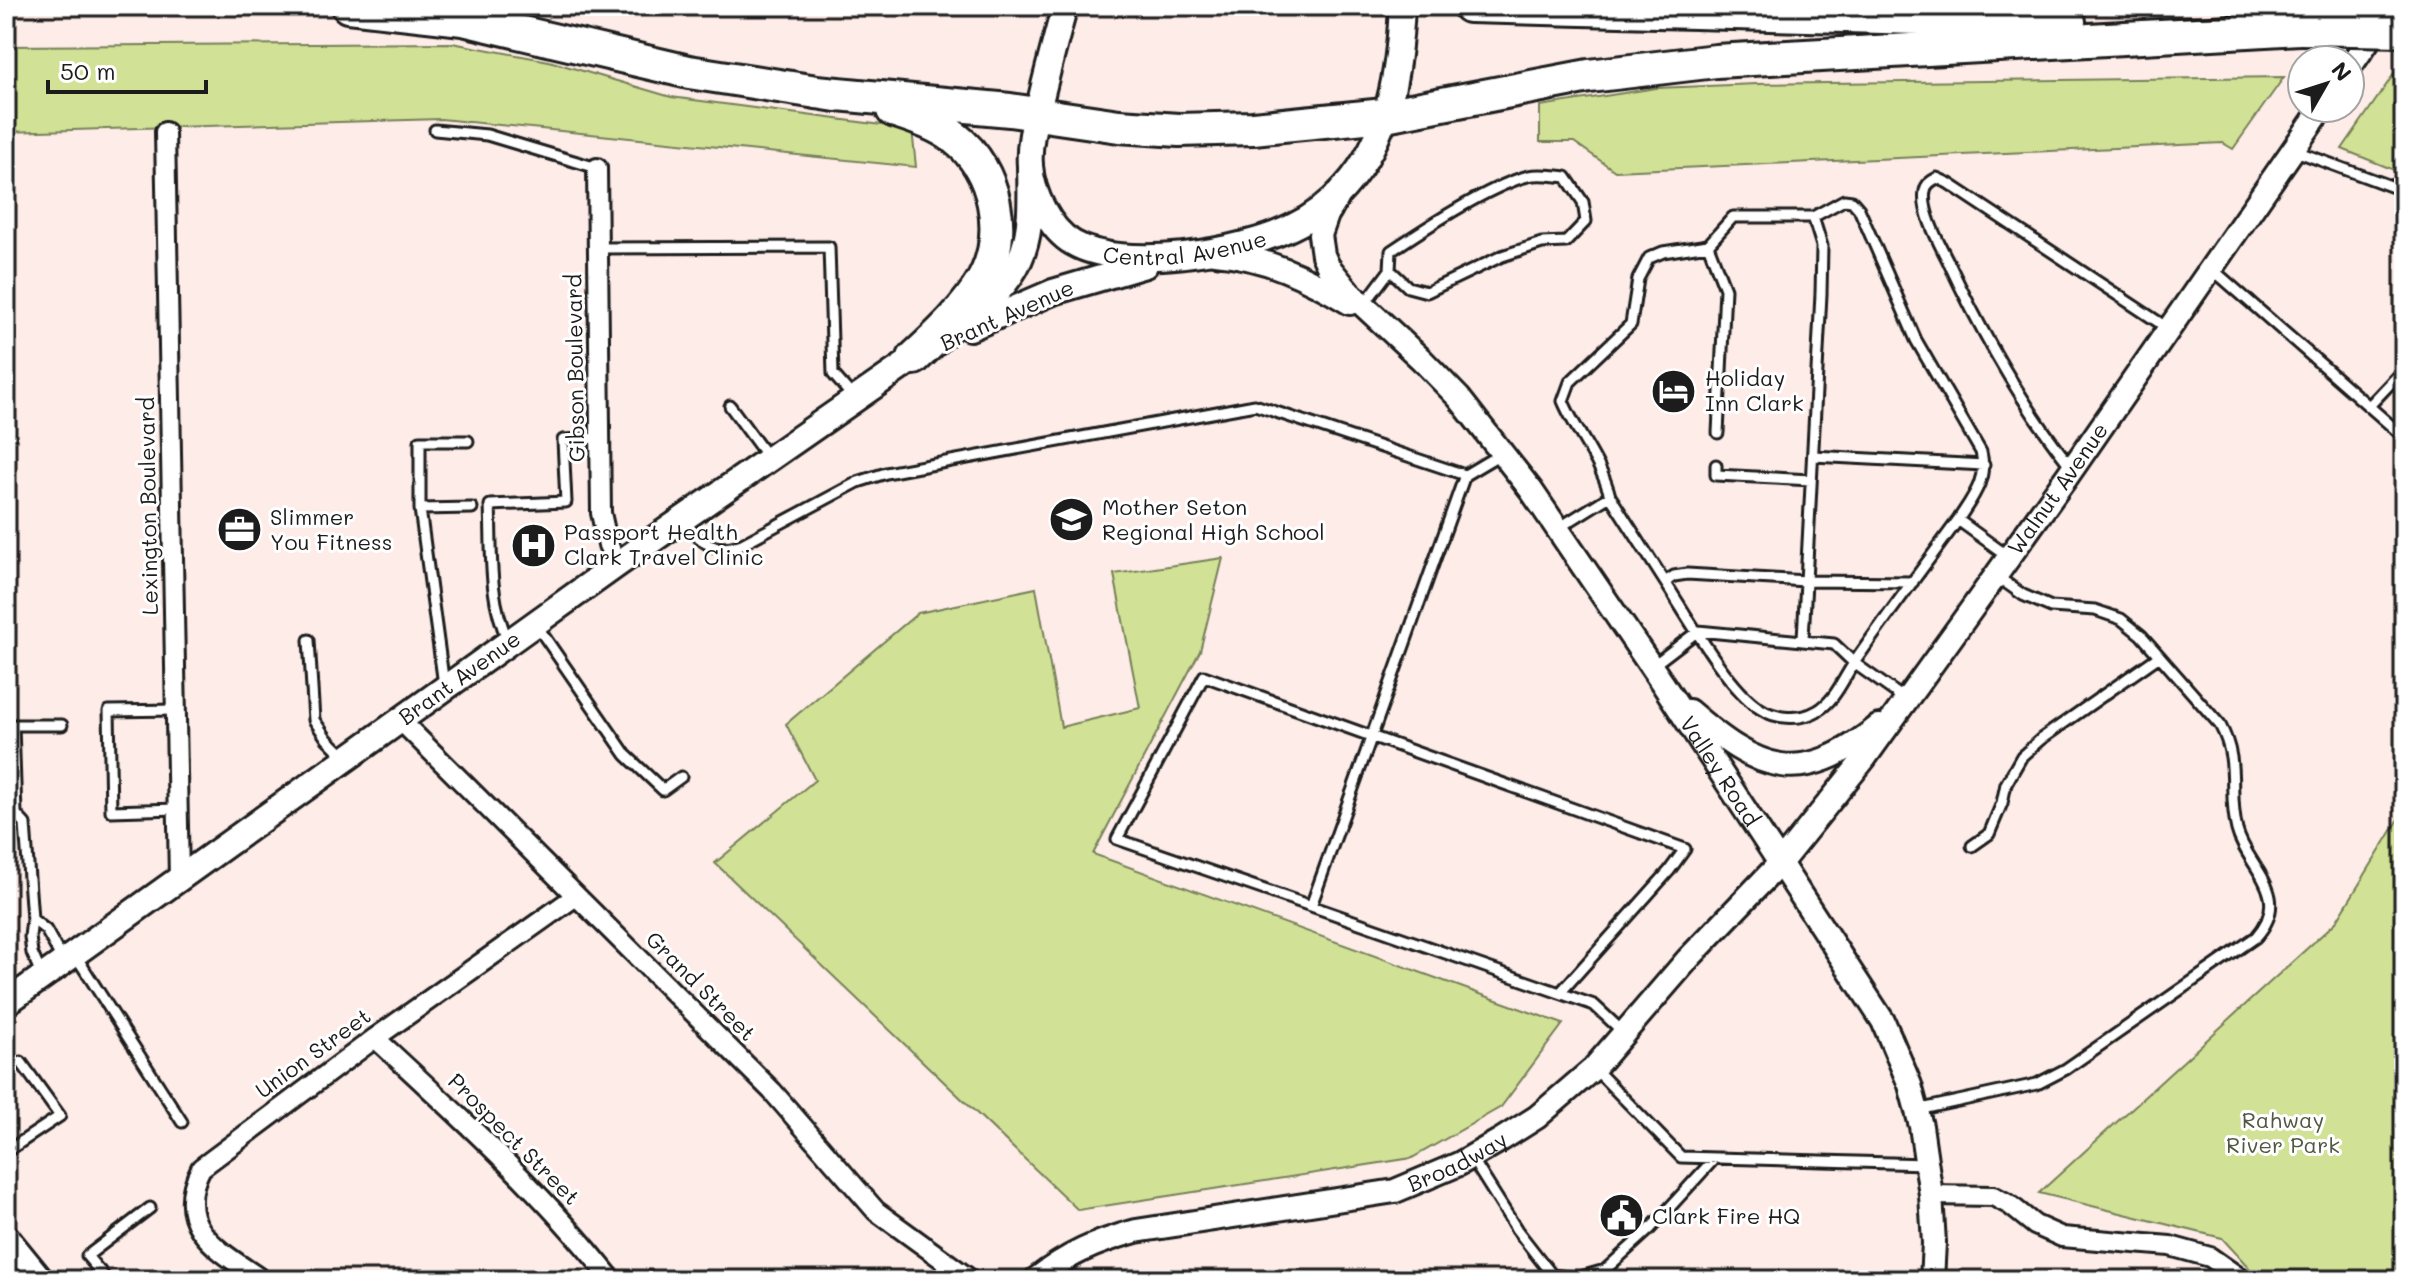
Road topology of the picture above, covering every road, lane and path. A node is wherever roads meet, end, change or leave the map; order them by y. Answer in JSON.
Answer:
{"nodes":[{"id":1,"x":348,"y":6,"type":"edge"},
{"id":2,"x":1065,"y":6,"type":"edge"},
{"id":3,"x":1402,"y":6,"type":"edge"},
{"id":4,"x":1470,"y":6,"type":"edge"},
{"id":5,"x":2392,"y":6,"type":"edge"},
{"id":6,"x":2300,"y":28,"type":"junction"},
{"id":7,"x":2404,"y":30,"type":"edge"},
{"id":8,"x":2366,"y":44,"type":"edge"},
{"id":9,"x":816,"y":92,"type":"junction"},
{"id":10,"x":1037,"y":114,"type":"junction"},
{"id":11,"x":1385,"y":115,"type":"junction"},
{"id":12,"x":2311,"y":124,"type":"edge"},
{"id":13,"x":435,"y":130,"type":"dead end"},
{"id":14,"x":165,"y":132,"type":"dead end"},
{"id":15,"x":2293,"y":150,"type":"junction"},
{"id":16,"x":1030,"y":166,"type":"junction"},
{"id":17,"x":597,"y":168,"type":"joint"},
{"id":18,"x":1344,"y":188,"type":"junction"},
{"id":19,"x":2404,"y":191,"type":"edge"},
{"id":20,"x":1813,"y":217,"type":"junction"},
{"id":21,"x":1708,"y":245,"type":"junction"},
{"id":22,"x":598,"y":248,"type":"junction"},
{"id":23,"x":1195,"y":254,"type":"junction"},
{"id":24,"x":2211,"y":268,"type":"junction"},
{"id":25,"x":1390,"y":270,"type":"junction"},
{"id":26,"x":1363,"y":306,"type":"junction"},
{"id":27,"x":1381,"y":323,"type":"junction"},
{"id":28,"x":2169,"y":329,"type":"junction"},
{"id":29,"x":914,"y":358,"type":"junction"},
{"id":30,"x":2404,"y":369,"type":"edge"},
{"id":31,"x":855,"y":399,"type":"junction"},
{"id":32,"x":730,"y":406,"type":"dead end"},
{"id":33,"x":2369,"y":406,"type":"junction"},
{"id":34,"x":1718,"y":433,"type":"dead end"},
{"id":35,"x":2404,"y":437,"type":"edge"},
{"id":36,"x":600,"y":438,"type":"junction"},
{"id":37,"x":468,"y":441,"type":"dead end"},
{"id":38,"x":1502,"y":453,"type":"junction"},
{"id":39,"x":1813,"y":456,"type":"junction"},
{"id":40,"x":769,"y":459,"type":"junction"},
{"id":41,"x":1716,"y":465,"type":"dead end"},
{"id":42,"x":1984,"y":465,"type":"junction"},
{"id":43,"x":2072,"y":469,"type":"junction"},
{"id":44,"x":1465,"y":475,"type":"junction"},
{"id":45,"x":1811,"y":480,"type":"junction"},
{"id":46,"x":1610,"y":496,"type":"junction"},
{"id":47,"x":472,"y":508,"type":"dead end"},
{"id":48,"x":420,"y":509,"type":"junction"},
{"id":49,"x":683,"y":519,"type":"junction"},
{"id":50,"x":1958,"y":520,"type":"junction"},
{"id":51,"x":1557,"y":529,"type":"junction"},
{"id":52,"x":2009,"y":557,"type":"junction"},
{"id":53,"x":618,"y":564,"type":"junction"},
{"id":54,"x":1995,"y":575,"type":"junction"},
{"id":55,"x":1806,"y":581,"type":"junction"},
{"id":56,"x":1665,"y":582,"type":"junction"},
{"id":57,"x":1913,"y":582,"type":"junction"},
{"id":58,"x":535,"y":624,"type":"junction"},
{"id":59,"x":1698,"y":631,"type":"junction"},
{"id":60,"x":1803,"y":639,"type":"junction"},
{"id":61,"x":309,"y":640,"type":"dead end"},
{"id":62,"x":509,"y":642,"type":"junction"},
{"id":63,"x":2158,"y":657,"type":"junction"},
{"id":64,"x":1854,"y":663,"type":"junction"},
{"id":65,"x":1657,"y":675,"type":"junction"},
{"id":66,"x":444,"y":688,"type":"junction"},
{"id":67,"x":1906,"y":700,"type":"junction"},
{"id":68,"x":176,"y":710,"type":"junction"},
{"id":69,"x":400,"y":720,"type":"junction"},
{"id":70,"x":62,"y":725,"type":"dead end"},
{"id":71,"x":1372,"y":737,"type":"junction"},
{"id":72,"x":347,"y":758,"type":"junction"},
{"id":73,"x":681,"y":777,"type":"dead end"},
{"id":74,"x":177,"y":809,"type":"junction"},
{"id":75,"x":1972,"y":846,"type":"dead end"},
{"id":76,"x":1781,"y":862,"type":"junction"},
{"id":77,"x":179,"y":879,"type":"junction"},
{"id":78,"x":576,"y":896,"type":"junction"},
{"id":79,"x":1311,"y":906,"type":"junction"},
{"id":80,"x":32,"y":919,"type":"junction"},
{"id":81,"x":69,"y":957,"type":"junction"},
{"id":82,"x":42,"y":976,"type":"junction"},
{"id":83,"x":1560,"y":993,"type":"junction"},
{"id":84,"x":6,"y":1003,"type":"edge"},
{"id":85,"x":1625,"y":1034,"type":"junction"},
{"id":86,"x":375,"y":1038,"type":"junction"},
{"id":87,"x":21,"y":1062,"type":"dead end"},
{"id":88,"x":1594,"y":1068,"type":"junction"},
{"id":89,"x":1917,"y":1110,"type":"junction"},
{"id":90,"x":182,"y":1122,"type":"dead end"},
{"id":91,"x":6,"y":1152,"type":"edge"},
{"id":92,"x":1471,"y":1157,"type":"junction"},
{"id":93,"x":1715,"y":1158,"type":"junction"},
{"id":94,"x":1926,"y":1164,"type":"junction"},
{"id":95,"x":1931,"y":1195,"type":"junction"},
{"id":96,"x":150,"y":1208,"type":"dead end"},
{"id":97,"x":6,"y":1237,"type":"edge"},
{"id":98,"x":103,"y":1276,"type":"edge"},
{"id":99,"x":2237,"y":1276,"type":"dead end"},
{"id":100,"x":1549,"y":1277,"type":"edge"},
{"id":101,"x":41,"y":1280,"type":"edge"},
{"id":102,"x":89,"y":1280,"type":"edge"},
{"id":103,"x":262,"y":1280,"type":"edge"},
{"id":104,"x":612,"y":1280,"type":"edge"},
{"id":105,"x":971,"y":1280,"type":"edge"},
{"id":106,"x":1035,"y":1280,"type":"edge"},
{"id":107,"x":1932,"y":1280,"type":"edge"}],
"edges":[{"from":1,"to":9,"type":"highway"},
{"from":2,"to":10,"type":"main road","name":"Central Avenue"},
{"from":3,"to":11,"type":"main road","name":"Central Avenue"},
{"from":4,"to":6,"type":"highway"},
{"from":5,"to":8,"type":"street"},
{"from":6,"to":7,"type":"highway","bridge":true},
{"from":6,"to":11,"type":"highway"},
{"from":9,"to":10,"type":"highway"},
{"from":9,"to":29,"type":"highway"},
{"from":10,"to":11,"type":"highway"},
{"from":10,"to":16,"type":"main road","name":"Central Avenue"},
{"from":11,"to":18,"type":"main road","name":"Central Avenue"},
{"from":12,"to":15,"type":"street","name":"Walnut Avenue"},
{"from":13,"to":17,"type":"lane"},
{"from":14,"to":68,"type":"street","name":"Lexington Boulevard"},
{"from":15,"to":19,"type":"lane"},
{"from":15,"to":24,"type":"street","name":"Walnut Avenue"},
{"from":16,"to":23,"type":"main road","name":"Central Avenue"},
{"from":16,"to":29,"type":"main road","name":"Brant Avenue"},
{"from":17,"to":22,"type":"street","name":"Gibson Boulevard"},
{"from":18,"to":23,"type":"main road","name":"Central Avenue"},
{"from":18,"to":26,"type":"street","name":"Valley Road"},
{"from":20,"to":21,"type":"lane"},
{"from":20,"to":39,"type":"lane"},
{"from":20,"to":42,"type":"lane"},
{"from":21,"to":34,"type":"lane"},
{"from":21,"to":46,"type":"lane"},
{"from":22,"to":31,"type":"lane"},
{"from":22,"to":36,"type":"street","name":"Gibson Boulevard"},
{"from":23,"to":27,"type":"street","name":"Valley Road"},
{"from":23,"to":29,"type":"main road","name":"Brant Avenue"},
{"from":24,"to":28,"type":"street","name":"Walnut Avenue"},
{"from":24,"to":33,"type":"lane"},
{"from":25,"to":25,"type":"lane"},
{"from":25,"to":26,"type":"lane"},
{"from":26,"to":27,"type":"street","name":"Valley Road"},
{"from":27,"to":38,"type":"street","name":"Valley Road"},
{"from":28,"to":43,"type":"street","name":"Walnut Avenue"},
{"from":28,"to":43,"type":"lane"},
{"from":29,"to":31,"type":"main road","name":"Brant Avenue"},
{"from":30,"to":33,"type":"lane"},
{"from":31,"to":40,"type":"main road","name":"Brant Avenue"},
{"from":32,"to":40,"type":"lane"},
{"from":33,"to":35,"type":"lane"},
{"from":36,"to":53,"type":"street","name":"Gibson Boulevard"},
{"from":36,"to":62,"type":"lane"},
{"from":37,"to":48,"type":"lane"},
{"from":38,"to":44,"type":"lane"},
{"from":38,"to":51,"type":"street","name":"Valley Road"},
{"from":39,"to":42,"type":"lane"},
{"from":39,"to":45,"type":"lane"},
{"from":40,"to":49,"type":"main road","name":"Brant Avenue"},
{"from":41,"to":45,"type":"lane"},
{"from":42,"to":50,"type":"lane"},
{"from":43,"to":52,"type":"street","name":"Walnut Avenue"},
{"from":44,"to":49,"type":"lane"},
{"from":44,"to":71,"type":"lane"},
{"from":45,"to":55,"type":"lane"},
{"from":46,"to":51,"type":"lane"},
{"from":46,"to":56,"type":"lane"},
{"from":47,"to":48,"type":"lane"},
{"from":48,"to":66,"type":"lane"},
{"from":49,"to":53,"type":"main road","name":"Brant Avenue"},
{"from":50,"to":52,"type":"lane"},
{"from":50,"to":57,"type":"lane"},
{"from":51,"to":65,"type":"street","name":"Valley Road"},
{"from":52,"to":54,"type":"street","name":"Walnut Avenue"},
{"from":53,"to":58,"type":"main road","name":"Brant Avenue"},
{"from":54,"to":63,"type":"lane"},
{"from":54,"to":67,"type":"street","name":"Walnut Avenue"},
{"from":55,"to":56,"type":"lane"},
{"from":55,"to":57,"type":"lane"},
{"from":55,"to":60,"type":"lane"},
{"from":56,"to":59,"type":"lane"},
{"from":57,"to":64,"type":"lane"},
{"from":58,"to":62,"type":"main road","name":"Brant Avenue"},
{"from":58,"to":73,"type":"lane"},
{"from":59,"to":60,"type":"lane"},
{"from":59,"to":64,"type":"lane"},
{"from":59,"to":65,"type":"lane"},
{"from":60,"to":64,"type":"lane"},
{"from":61,"to":72,"type":"lane"},
{"from":62,"to":66,"type":"main road","name":"Brant Avenue"},
{"from":63,"to":75,"type":"lane"},
{"from":63,"to":89,"type":"lane"},
{"from":64,"to":67,"type":"lane"},
{"from":65,"to":67,"type":"street"},
{"from":65,"to":76,"type":"street","name":"Valley Road"},
{"from":66,"to":69,"type":"main road","name":"Brant Avenue"},
{"from":67,"to":76,"type":"street","name":"Walnut Avenue"},
{"from":68,"to":74,"type":"street","name":"Lexington Boulevard"},
{"from":68,"to":74,"type":"lane"},
{"from":69,"to":72,"type":"main road","name":"Brant Avenue"},
{"from":69,"to":78,"type":"street","name":"Grand Street"},
{"from":70,"to":80,"type":"lane"},
{"from":71,"to":79,"type":"lane"},
{"from":71,"to":79,"type":"lane"},
{"from":71,"to":83,"type":"lane"},
{"from":72,"to":77,"type":"main road","name":"Brant Avenue"},
{"from":74,"to":77,"type":"street","name":"Lexington Boulevard"},
{"from":76,"to":85,"type":"street","name":"Broadway"},
{"from":76,"to":89,"type":"street","name":"Valley Road"},
{"from":77,"to":81,"type":"main road","name":"Brant Avenue"},
{"from":78,"to":86,"type":"street","name":"Union Street"},
{"from":78,"to":105,"type":"street","name":"Grand Street"},
{"from":79,"to":83,"type":"lane"},
{"from":80,"to":81,"type":"lane"},
{"from":80,"to":82,"type":"lane"},
{"from":81,"to":82,"type":"main road","name":"Brant Avenue"},
{"from":81,"to":90,"type":"lane"},
{"from":82,"to":84,"type":"main road","name":"Brant Avenue"},
{"from":83,"to":85,"type":"lane"},
{"from":85,"to":88,"type":"street","name":"Broadway"},
{"from":86,"to":103,"type":"street","name":"Union Street"},
{"from":86,"to":104,"type":"street","name":"Prospect Street"},
{"from":87,"to":91,"type":"lane"},
{"from":88,"to":92,"type":"street","name":"Broadway"},
{"from":88,"to":93,"type":"lane"},
{"from":89,"to":94,"type":"street","name":"Valley Road"},
{"from":92,"to":100,"type":"lane"},
{"from":92,"to":106,"type":"street","name":"Broadway"},
{"from":93,"to":94,"type":"lane"},
{"from":93,"to":100,"type":"lane"},
{"from":94,"to":95,"type":"street","name":"Valley Road"},
{"from":95,"to":99,"type":"street"},
{"from":95,"to":107,"type":"street","name":"Valley Road"},
{"from":96,"to":98,"type":"lane"},
{"from":97,"to":101,"type":"main road"},
{"from":98,"to":102,"type":"lane"}]}
